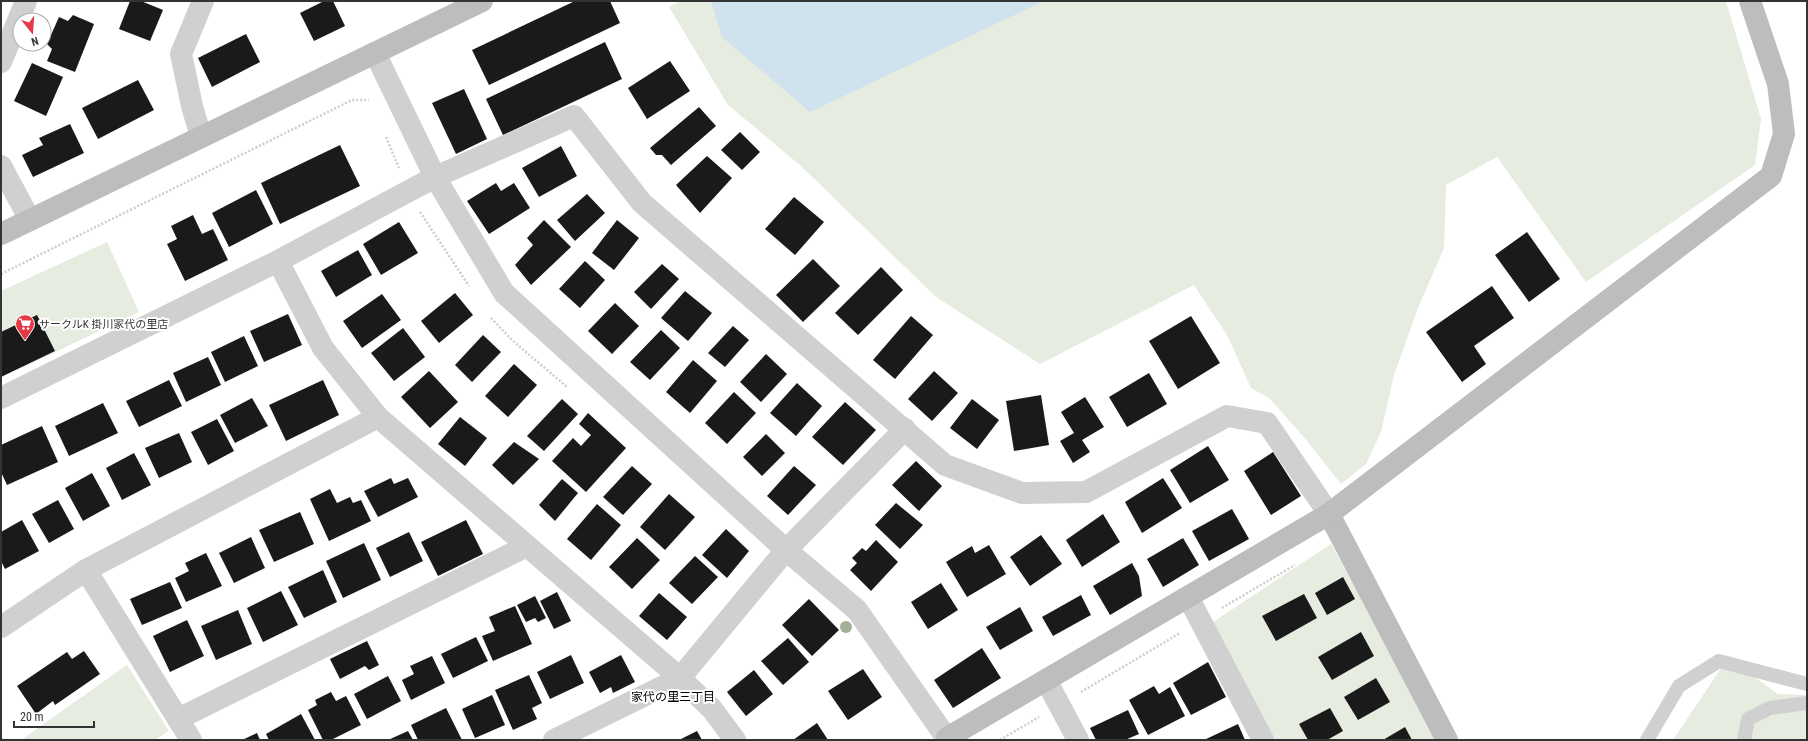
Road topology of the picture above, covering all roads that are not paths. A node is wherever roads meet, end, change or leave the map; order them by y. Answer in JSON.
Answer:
{"nodes":[{"id":1,"x":26,"y":1,"type":"edge"},
{"id":2,"x":203,"y":1,"type":"edge"},
{"id":3,"x":482,"y":1,"type":"edge"},
{"id":4,"x":1750,"y":1,"type":"edge"},
{"id":5,"x":375,"y":53,"type":"junction"},
{"id":6,"x":1,"y":62,"type":"edge"},
{"id":7,"x":201,"y":137,"type":"junction"},
{"id":8,"x":1,"y":166,"type":"edge"},
{"id":9,"x":435,"y":177,"type":"junction"},
{"id":10,"x":30,"y":220,"type":"junction"},
{"id":11,"x":1,"y":234,"type":"edge"},
{"id":12,"x":278,"y":261,"type":"junction"},
{"id":13,"x":1,"y":398,"type":"edge"},
{"id":14,"x":378,"y":417,"type":"junction"},
{"id":15,"x":905,"y":429,"type":"junction"},
{"id":16,"x":1329,"y":514,"type":"junction"},
{"id":17,"x":527,"y":546,"type":"junction"},
{"id":18,"x":786,"y":550,"type":"junction"},
{"id":19,"x":86,"y":570,"type":"junction"},
{"id":20,"x":1188,"y":597,"type":"junction"},
{"id":21,"x":1,"y":627,"type":"edge"},
{"id":22,"x":680,"y":678,"type":"junction"},
{"id":23,"x":1046,"y":680,"type":"junction"},
{"id":24,"x":1807,"y":684,"type":"edge"},
{"id":25,"x":1807,"y":703,"type":"edge"},
{"id":26,"x":178,"y":719,"type":"junction"},
{"id":27,"x":948,"y":739,"type":"edge"},
{"id":28,"x":191,"y":740,"type":"edge"},
{"id":29,"x":554,"y":740,"type":"edge"},
{"id":30,"x":735,"y":740,"type":"edge"},
{"id":31,"x":1078,"y":740,"type":"edge"},
{"id":32,"x":1263,"y":740,"type":"edge"},
{"id":33,"x":1447,"y":740,"type":"edge"},
{"id":34,"x":1647,"y":740,"type":"edge"},
{"id":35,"x":1744,"y":740,"type":"edge"}],
"edges":[{"from":1,"to":6,"type":"street"},
{"from":2,"to":7,"type":"street"},
{"from":3,"to":5,"type":"street"},
{"from":4,"to":16,"type":"street"},
{"from":5,"to":7,"type":"street"},
{"from":5,"to":9,"type":"street"},
{"from":7,"to":10,"type":"street"},
{"from":8,"to":10,"type":"street"},
{"from":9,"to":12,"type":"street"},
{"from":9,"to":15,"type":"street"},
{"from":9,"to":18,"type":"street"},
{"from":10,"to":11,"type":"street"},
{"from":12,"to":13,"type":"street"},
{"from":12,"to":14,"type":"street"},
{"from":14,"to":17,"type":"street"},
{"from":14,"to":19,"type":"street"},
{"from":15,"to":16,"type":"street"},
{"from":15,"to":18,"type":"street"},
{"from":16,"to":20,"type":"street"},
{"from":16,"to":33,"type":"street"},
{"from":17,"to":22,"type":"street"},
{"from":17,"to":26,"type":"street"},
{"from":18,"to":22,"type":"street"},
{"from":18,"to":27,"type":"street"},
{"from":19,"to":21,"type":"street"},
{"from":19,"to":26,"type":"street"},
{"from":20,"to":23,"type":"street"},
{"from":20,"to":32,"type":"street"},
{"from":22,"to":29,"type":"street"},
{"from":22,"to":30,"type":"street"},
{"from":23,"to":27,"type":"street"},
{"from":23,"to":31,"type":"street"},
{"from":24,"to":34,"type":"lane"},
{"from":25,"to":35,"type":"lane"},
{"from":26,"to":28,"type":"street"}]}
